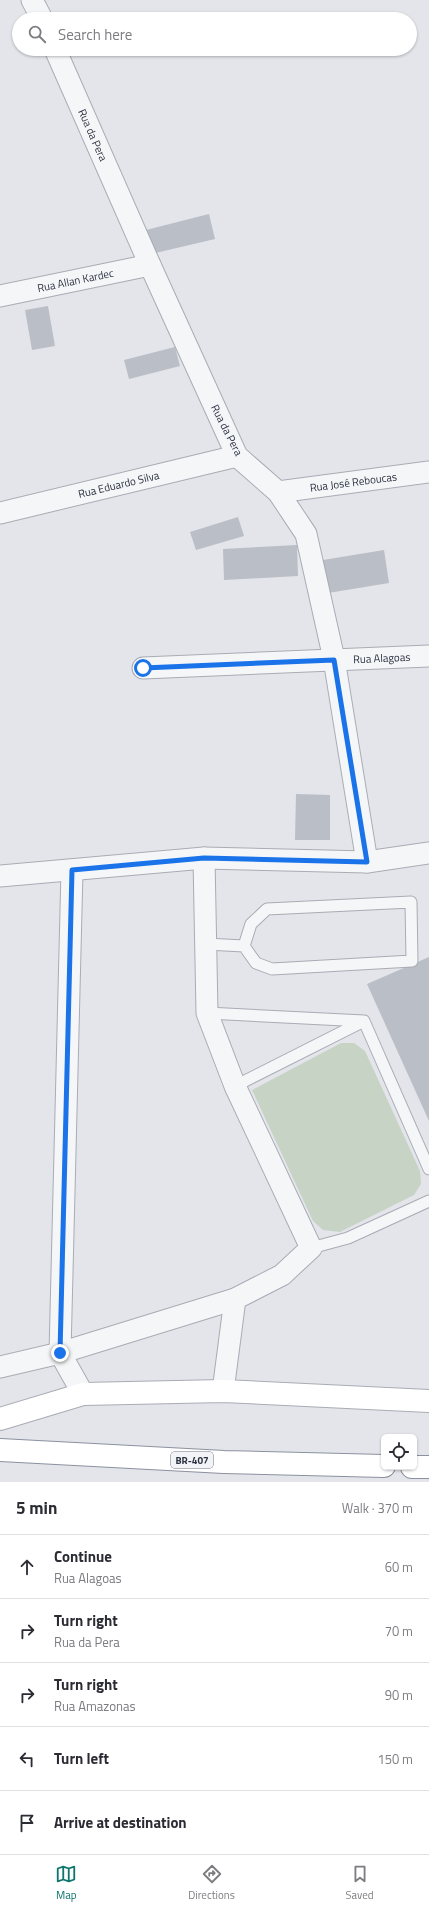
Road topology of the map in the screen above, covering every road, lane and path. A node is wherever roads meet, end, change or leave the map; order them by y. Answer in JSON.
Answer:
{"nodes":[{"id":1,"x":32,"y":0,"type":"edge"},
{"id":2,"x":38,"y":12,"type":"edge"},
{"id":3,"x":58,"y":56,"type":"edge"},
{"id":4,"x":150,"y":265,"type":"junction"},
{"id":5,"x":0,"y":296,"type":"edge"},
{"id":6,"x":237,"y":456,"type":"junction"},
{"id":7,"x":429,"y":472,"type":"edge"},
{"id":8,"x":278,"y":492,"type":"junction"},
{"id":9,"x":0,"y":513,"type":"edge"},
{"id":10,"x":429,"y":656,"type":"edge"},
{"id":11,"x":334,"y":660,"type":"junction"},
{"id":12,"x":143,"y":668,"type":"dead end"},
{"id":13,"x":429,"y":853,"type":"edge"},
{"id":14,"x":204,"y":858,"type":"junction"},
{"id":15,"x":367,"y":862,"type":"junction"},
{"id":16,"x":72,"y":870,"type":"junction"},
{"id":17,"x":0,"y":876,"type":"edge"},
{"id":18,"x":206,"y":944,"type":"junction"},
{"id":19,"x":244,"y":946,"type":"junction"},
{"id":20,"x":208,"y":1013,"type":"junction"},
{"id":21,"x":364,"y":1020,"type":"junction"},
{"id":22,"x":235,"y":1086,"type":"junction"},
{"id":23,"x":429,"y":1169,"type":"edge"},
{"id":24,"x":429,"y":1201,"type":"edge"},
{"id":25,"x":311,"y":1248,"type":"junction"},
{"id":26,"x":235,"y":1299,"type":"junction"},
{"id":27,"x":60,"y":1353,"type":"junction"},
{"id":28,"x":0,"y":1367,"type":"edge"},
{"id":29,"x":223,"y":1390,"type":"junction"},
{"id":30,"x":83,"y":1394,"type":"junction"},
{"id":31,"x":429,"y":1401,"type":"edge"},
{"id":32,"x":0,"y":1419,"type":"edge"},
{"id":33,"x":0,"y":1450,"type":"edge"},
{"id":34,"x":381,"y":1466,"type":"edge"},
{"id":35,"x":417,"y":1467,"type":"edge"},
{"id":36,"x":429,"y":1468,"type":"edge"}],
"edges":[{"from":1,"to":2,"type":"street"},
{"from":3,"to":4,"type":"street","name":"Rua da Pera"},
{"from":4,"to":5,"type":"street","name":"Rua Allan Kardec"},
{"from":4,"to":6,"type":"street","name":"Rua da Pera"},
{"from":6,"to":8,"type":"street","name":"Rua da Pera"},
{"from":6,"to":9,"type":"street","name":"Rua Eduardo Silva"},
{"from":7,"to":8,"type":"street","name":"Rua José Reboucas"},
{"from":8,"to":11,"type":"street","name":"Rua da Pera"},
{"from":10,"to":11,"type":"street","name":"Rua Alagoas"},
{"from":11,"to":12,"type":"street","name":"Rua Alagoas"},
{"from":11,"to":15,"type":"street","name":"Rua da Pera"},
{"from":13,"to":15,"type":"street"},
{"from":14,"to":15,"type":"street"},
{"from":14,"to":16,"type":"street"},
{"from":14,"to":18,"type":"street"},
{"from":16,"to":17,"type":"street"},
{"from":16,"to":27,"type":"street"},
{"from":18,"to":19,"type":"lane"},
{"from":18,"to":20,"type":"street"},
{"from":19,"to":19,"type":"lane"},
{"from":20,"to":21,"type":"lane"},
{"from":20,"to":22,"type":"street"},
{"from":21,"to":22,"type":"lane"},
{"from":21,"to":23,"type":"lane"},
{"from":22,"to":25,"type":"street"},
{"from":24,"to":25,"type":"lane"},
{"from":25,"to":26,"type":"street"},
{"from":26,"to":27,"type":"street"},
{"from":26,"to":29,"type":"street"},
{"from":27,"to":28,"type":"street"},
{"from":27,"to":30,"type":"street"},
{"from":29,"to":30,"type":"main road"},
{"from":29,"to":31,"type":"main road"},
{"from":30,"to":32,"type":"main road"},
{"from":33,"to":34,"type":"main road","number":"BR-407"},
{"from":35,"to":36,"type":"main road"}]}
